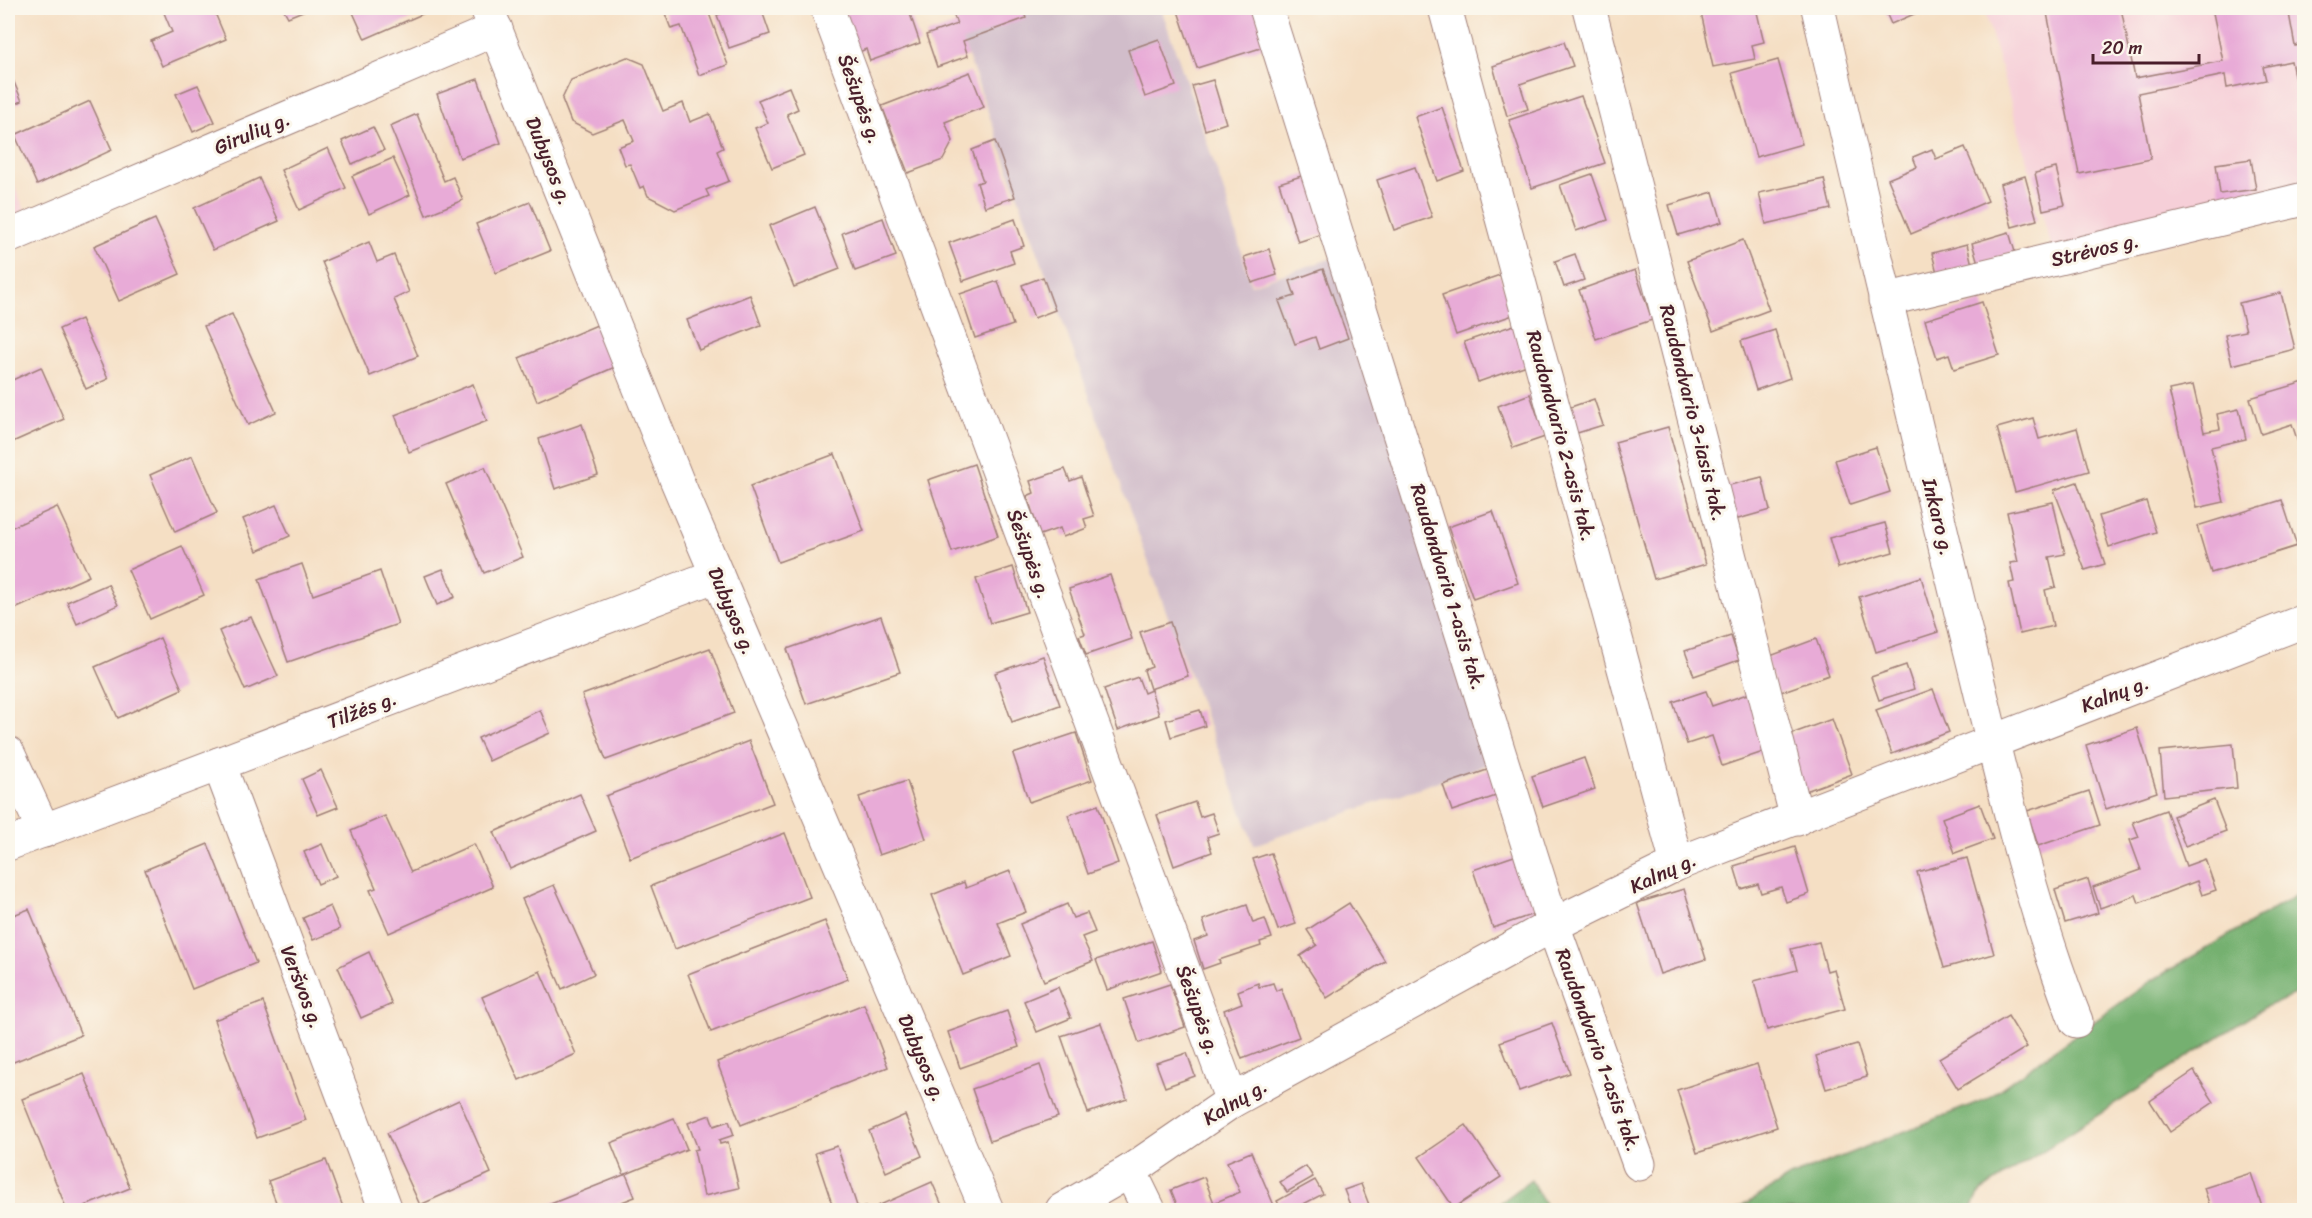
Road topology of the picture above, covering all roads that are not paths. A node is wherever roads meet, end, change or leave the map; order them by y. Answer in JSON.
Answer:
{"nodes":[{"id":1,"x":827,"y":8,"type":"edge"},
{"id":2,"x":1266,"y":8,"type":"edge"},
{"id":3,"x":1444,"y":8,"type":"edge"},
{"id":4,"x":1589,"y":8,"type":"edge"},
{"id":5,"x":1818,"y":8,"type":"edge"},
{"id":6,"x":491,"y":18,"type":"edge"},
{"id":7,"x":2304,"y":200,"type":"edge"},
{"id":8,"x":8,"y":237,"type":"edge"},
{"id":9,"x":1885,"y":300,"type":"junction"},
{"id":10,"x":717,"y":575,"type":"junction"},
{"id":11,"x":2304,"y":621,"type":"edge"},
{"id":12,"x":1993,"y":741,"type":"junction"},
{"id":13,"x":8,"y":753,"type":"edge"},
{"id":14,"x":219,"y":764,"type":"junction"},
{"id":15,"x":1797,"y":819,"type":"junction"},
{"id":16,"x":44,"y":831,"type":"junction"},
{"id":17,"x":8,"y":844,"type":"edge"},
{"id":18,"x":1677,"y":864,"type":"junction"},
{"id":19,"x":1553,"y":926,"type":"junction"},
{"id":20,"x":2076,"y":1021,"type":"dead end"},
{"id":21,"x":1232,"y":1101,"type":"junction"},
{"id":22,"x":1639,"y":1164,"type":"dead end"},
{"id":23,"x":1130,"y":1170,"type":"junction"},
{"id":24,"x":386,"y":1210,"type":"edge"},
{"id":25,"x":987,"y":1210,"type":"edge"},
{"id":26,"x":1062,"y":1210,"type":"edge"},
{"id":27,"x":1149,"y":1210,"type":"edge"}],
"edges":[{"from":1,"to":21,"type":"street","name":"Šešupės g."},
{"from":2,"to":19,"type":"street","name":"Raudondvario 1-asis tak."},
{"from":3,"to":18,"type":"street","name":"Raudondvario 2-asis tak."},
{"from":4,"to":15,"type":"street","name":"Raudondvario 3-iasis tak."},
{"from":5,"to":9,"type":"street","name":"Inkaro g."},
{"from":6,"to":8,"type":"street","name":"Girulių g."},
{"from":6,"to":10,"type":"street","name":"Dubysos g."},
{"from":7,"to":9,"type":"street","name":"Strėvos g."},
{"from":9,"to":12,"type":"street","name":"Inkaro g."},
{"from":10,"to":14,"type":"street","name":"Tilžės g."},
{"from":10,"to":25,"type":"street","name":"Dubysos g."},
{"from":11,"to":12,"type":"street","name":"Kalnų g."},
{"from":12,"to":15,"type":"street","name":"Kalnų g."},
{"from":12,"to":20,"type":"street","name":"Inkaro g."},
{"from":13,"to":16,"type":"street"},
{"from":14,"to":16,"type":"street","name":"Tilžės g."},
{"from":14,"to":24,"type":"street","name":"Veršvos g."},
{"from":15,"to":18,"type":"street","name":"Kalnų g."},
{"from":16,"to":17,"type":"street","name":"Tilžės g."},
{"from":18,"to":19,"type":"street","name":"Kalnų g."},
{"from":19,"to":21,"type":"street","name":"Kalnų g."},
{"from":19,"to":22,"type":"street","name":"Raudondvario 1-asis tak."},
{"from":21,"to":23,"type":"street","name":"Kalnų g."},
{"from":23,"to":26,"type":"street","name":"Kalnų g."},
{"from":23,"to":27,"type":"street"}]}
